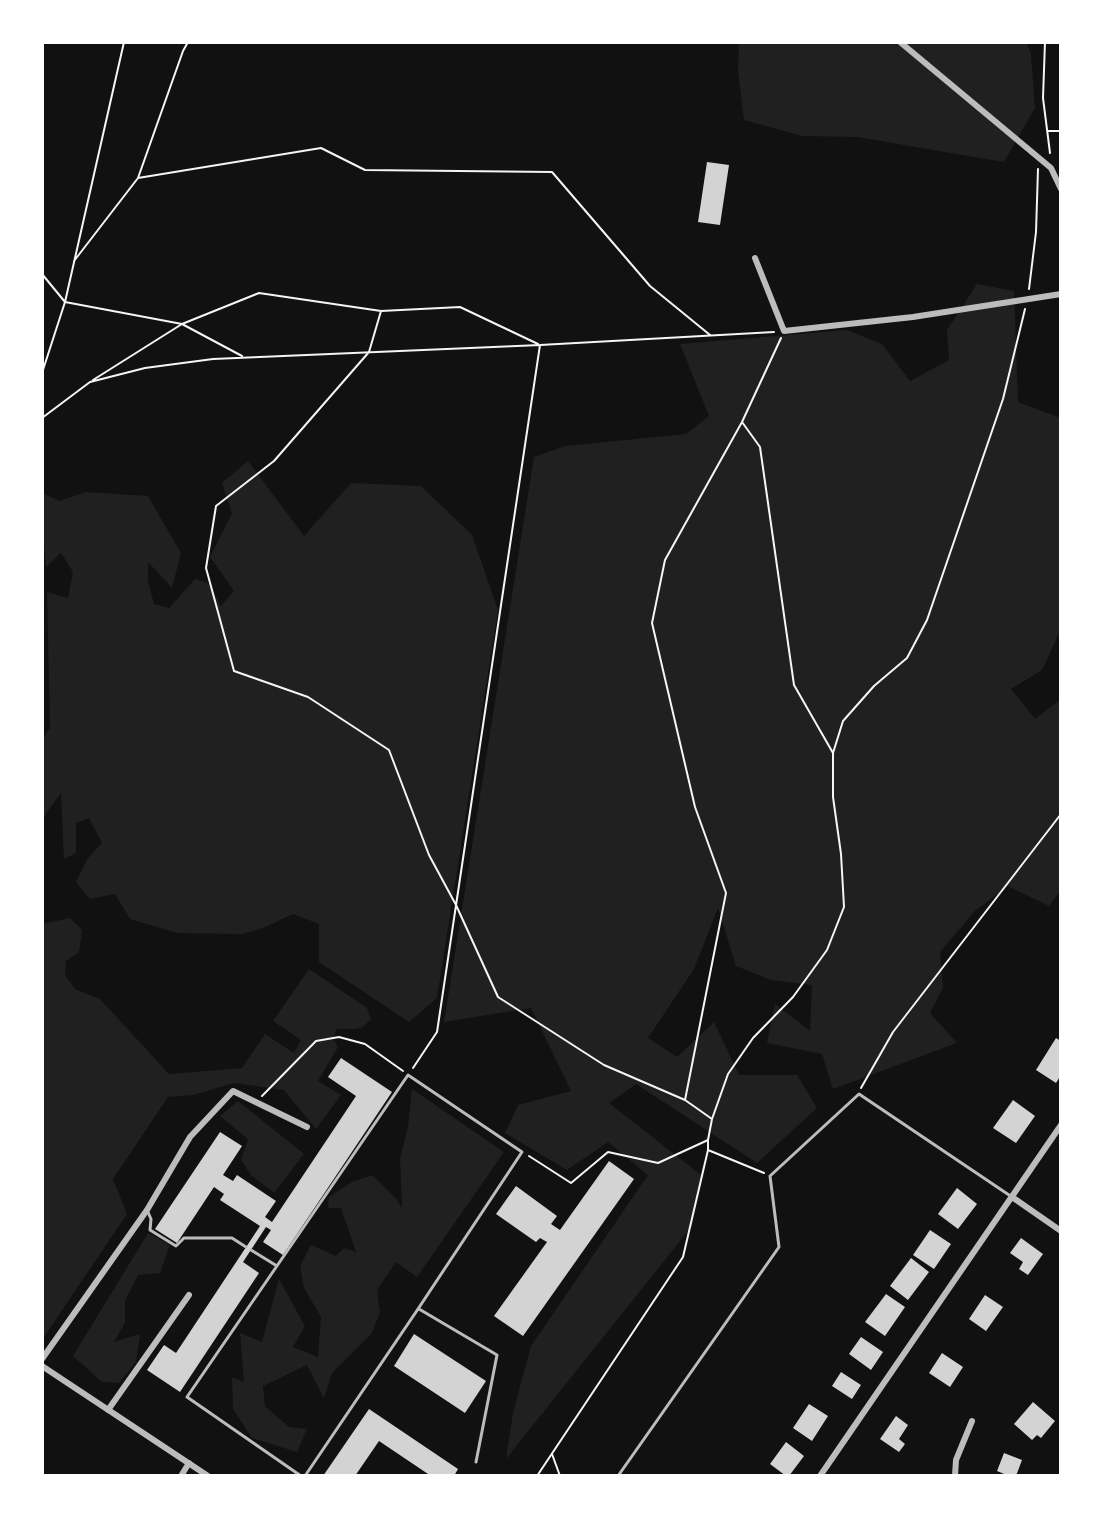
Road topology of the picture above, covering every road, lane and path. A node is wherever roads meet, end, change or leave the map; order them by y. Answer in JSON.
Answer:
{"nodes":[{"id":1,"x":124,"y":42,"type":"edge"},
{"id":2,"x":188,"y":42,"type":"edge"},
{"id":3,"x":900,"y":42,"type":"edge"},
{"id":4,"x":1045,"y":42,"type":"edge"},
{"id":5,"x":1047,"y":131,"type":"junction"},
{"id":6,"x":1061,"y":131,"type":"edge"},
{"id":7,"x":1038,"y":157,"type":"junction"},
{"id":8,"x":1051,"y":168,"type":"junction"},
{"id":9,"x":138,"y":178,"type":"junction"},
{"id":10,"x":1061,"y":189,"type":"edge"},
{"id":11,"x":754,"y":258,"type":"dead end"},
{"id":12,"x":74,"y":261,"type":"junction"},
{"id":13,"x":42,"y":274,"type":"edge"},
{"id":14,"x":1061,"y":294,"type":"edge"},
{"id":15,"x":1028,"y":299,"type":"junction"},
{"id":16,"x":65,"y":302,"type":"junction"},
{"id":17,"x":381,"y":311,"type":"junction"},
{"id":18,"x":182,"y":324,"type":"junction"},
{"id":19,"x":784,"y":331,"type":"junction"},
{"id":20,"x":710,"y":335,"type":"junction"},
{"id":21,"x":540,"y":345,"type":"junction"},
{"id":22,"x":369,"y":352,"type":"junction"},
{"id":23,"x":244,"y":358,"type":"junction"},
{"id":24,"x":42,"y":374,"type":"edge"},
{"id":25,"x":90,"y":382,"type":"junction"},
{"id":26,"x":42,"y":418,"type":"edge"},
{"id":27,"x":742,"y":422,"type":"junction"},
{"id":28,"x":833,"y":753,"type":"junction"},
{"id":29,"x":1061,"y":814,"type":"edge"},
{"id":30,"x":456,"y":905,"type":"junction"},
{"id":31,"x":408,"y":1075,"type":"junction"},
{"id":32,"x":859,"y":1094,"type":"junction"},
{"id":33,"x":686,"y":1100,"type":"junction"},
{"id":34,"x":256,"y":1102,"type":"junction"},
{"id":35,"x":711,"y":1119,"type":"junction"},
{"id":36,"x":1061,"y":1125,"type":"edge"},
{"id":37,"x":307,"y":1127,"type":"dead end"},
{"id":38,"x":708,"y":1140,"type":"junction"},
{"id":39,"x":708,"y":1150,"type":"junction"},
{"id":40,"x":522,"y":1152,"type":"junction"},
{"id":41,"x":770,"y":1176,"type":"junction"},
{"id":42,"x":1012,"y":1197,"type":"junction"},
{"id":43,"x":147,"y":1210,"type":"junction"},
{"id":44,"x":1061,"y":1231,"type":"edge"},
{"id":45,"x":246,"y":1247,"type":"dead end"},
{"id":46,"x":251,"y":1250,"type":"dead end"},
{"id":47,"x":277,"y":1266,"type":"junction"},
{"id":48,"x":189,"y":1295,"type":"dead end"},
{"id":49,"x":418,"y":1309,"type":"junction"},
{"id":50,"x":42,"y":1359,"type":"edge"},
{"id":51,"x":42,"y":1365,"type":"edge"},
{"id":52,"x":108,"y":1410,"type":"junction"},
{"id":53,"x":972,"y":1420,"type":"dead end"},
{"id":54,"x":552,"y":1454,"type":"junction"},
{"id":55,"x":476,"y":1462,"type":"dead end"},
{"id":56,"x":189,"y":1463,"type":"junction"},
{"id":57,"x":181,"y":1476,"type":"edge"},
{"id":58,"x":208,"y":1476,"type":"edge"},
{"id":59,"x":303,"y":1476,"type":"edge"},
{"id":60,"x":537,"y":1476,"type":"edge"},
{"id":61,"x":560,"y":1476,"type":"edge"},
{"id":62,"x":618,"y":1476,"type":"edge"},
{"id":63,"x":820,"y":1476,"type":"edge"},
{"id":64,"x":955,"y":1476,"type":"edge"}],
"edges":[{"from":1,"to":12,"type":"path"},
{"from":2,"to":9,"type":"path"},
{"from":3,"to":7,"type":"street"},
{"from":4,"to":5,"type":"path"},
{"from":5,"to":6,"type":"path"},
{"from":5,"to":8,"type":"path"},
{"from":7,"to":8,"type":"street"},
{"from":7,"to":15,"type":"path"},
{"from":8,"to":10,"type":"street"},
{"from":9,"to":12,"type":"path"},
{"from":9,"to":20,"type":"path"},
{"from":11,"to":19,"type":"street"},
{"from":12,"to":16,"type":"path"},
{"from":13,"to":16,"type":"path"},
{"from":14,"to":15,"type":"street"},
{"from":15,"to":19,"type":"street"},
{"from":15,"to":28,"type":"path"},
{"from":16,"to":18,"type":"path"},
{"from":16,"to":24,"type":"path"},
{"from":17,"to":18,"type":"path"},
{"from":17,"to":21,"type":"path"},
{"from":17,"to":22,"type":"path"},
{"from":18,"to":23,"type":"path"},
{"from":18,"to":25,"type":"path"},
{"from":19,"to":20,"type":"path"},
{"from":19,"to":27,"type":"path"},
{"from":20,"to":21,"type":"path"},
{"from":21,"to":22,"type":"path"},
{"from":21,"to":30,"type":"path"},
{"from":22,"to":23,"type":"path"},
{"from":22,"to":30,"type":"path"},
{"from":23,"to":25,"type":"path"},
{"from":25,"to":26,"type":"path"},
{"from":27,"to":28,"type":"path"},
{"from":27,"to":33,"type":"path"},
{"from":28,"to":35,"type":"path"},
{"from":29,"to":32,"type":"path"},
{"from":30,"to":31,"type":"path"},
{"from":30,"to":33,"type":"path"},
{"from":31,"to":34,"type":"path"},
{"from":31,"to":40,"type":"lane"},
{"from":31,"to":47,"type":"lane"},
{"from":32,"to":41,"type":"lane"},
{"from":32,"to":42,"type":"lane"},
{"from":33,"to":35,"type":"path"},
{"from":34,"to":37,"type":"street"},
{"from":34,"to":43,"type":"street"},
{"from":35,"to":38,"type":"path"},
{"from":36,"to":42,"type":"street"},
{"from":38,"to":39,"type":"path"},
{"from":38,"to":40,"type":"path"},
{"from":39,"to":41,"type":"path"},
{"from":39,"to":54,"type":"path"},
{"from":40,"to":49,"type":"lane"},
{"from":41,"to":62,"type":"lane"},
{"from":42,"to":44,"type":"street"},
{"from":42,"to":63,"type":"street"},
{"from":43,"to":45,"type":"lane"},
{"from":43,"to":50,"type":"street"},
{"from":46,"to":47,"type":"lane"},
{"from":47,"to":59,"type":"lane"},
{"from":48,"to":52,"type":"street"},
{"from":49,"to":55,"type":"lane"},
{"from":49,"to":59,"type":"lane"},
{"from":51,"to":52,"type":"street"},
{"from":52,"to":56,"type":"street"},
{"from":53,"to":64,"type":"street"},
{"from":54,"to":60,"type":"path"},
{"from":54,"to":61,"type":"path"},
{"from":56,"to":57,"type":"street"},
{"from":56,"to":58,"type":"street"}]}
